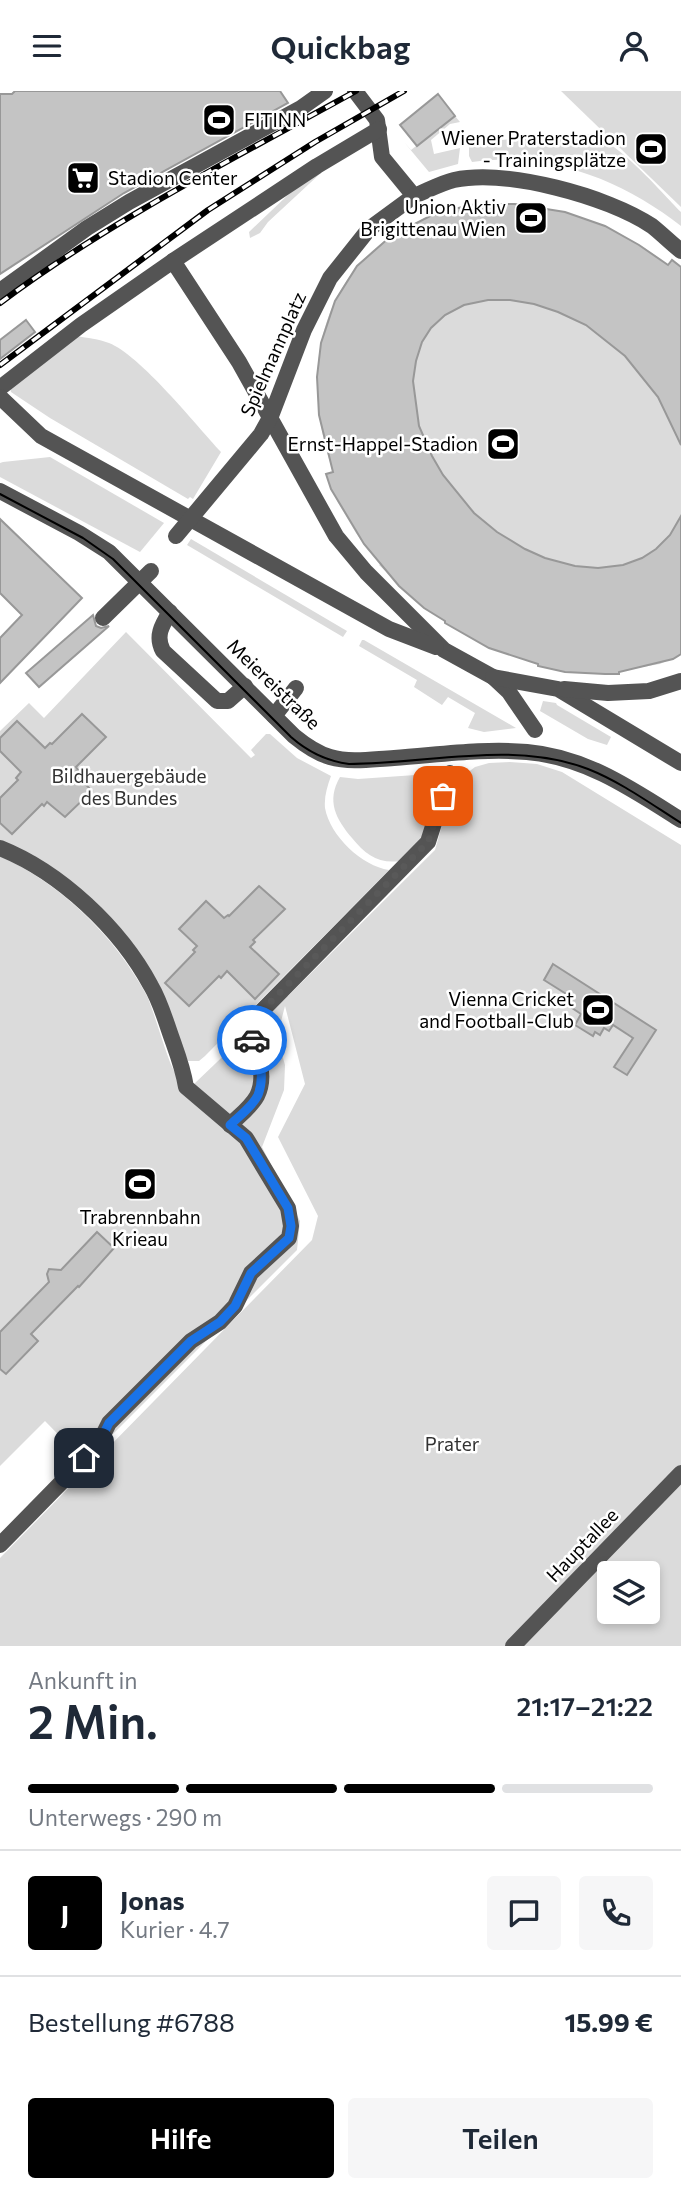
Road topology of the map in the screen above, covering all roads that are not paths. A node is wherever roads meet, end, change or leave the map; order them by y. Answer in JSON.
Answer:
{"nodes":[{"id":1,"x":325,"y":91,"type":"edge"},
{"id":2,"x":355,"y":91,"type":"edge"},
{"id":3,"x":379,"y":129,"type":"junction"},
{"id":4,"x":414,"y":196,"type":"junction"},
{"id":5,"x":681,"y":251,"type":"edge"},
{"id":6,"x":173,"y":261,"type":"junction"},
{"id":7,"x":0,"y":291,"type":"edge"},
{"id":8,"x":0,"y":388,"type":"edge"},
{"id":9,"x":0,"y":397,"type":"edge"},
{"id":10,"x":271,"y":416,"type":"junction"},
{"id":11,"x":0,"y":491,"type":"edge"},
{"id":12,"x":189,"y":519,"type":"junction"},
{"id":13,"x":176,"y":535,"type":"dead end"},
{"id":14,"x":146,"y":576,"type":"junction"},
{"id":15,"x":170,"y":612,"type":"junction"},
{"id":16,"x":103,"y":618,"type":"dead end"},
{"id":17,"x":444,"y":650,"type":"junction"},
{"id":18,"x":493,"y":677,"type":"junction"},
{"id":19,"x":681,"y":681,"type":"edge"},
{"id":20,"x":245,"y":686,"type":"junction"},
{"id":21,"x":296,"y":688,"type":"dead end"},
{"id":22,"x":558,"y":689,"type":"junction"},
{"id":23,"x":274,"y":716,"type":"junction"},
{"id":24,"x":535,"y":730,"type":"dead end"},
{"id":25,"x":681,"y":763,"type":"edge"},
{"id":26,"x":450,"y":773,"type":"dead end"},
{"id":27,"x":681,"y":820,"type":"edge"},
{"id":28,"x":0,"y":848,"type":"edge"},
{"id":29,"x":230,"y":1125,"type":"junction"},
{"id":30,"x":681,"y":1473,"type":"edge"},
{"id":31,"x":0,"y":1545,"type":"edge"},
{"id":32,"x":513,"y":1646,"type":"edge"}],
"edges":[{"from":1,"to":7,"type":"street"},
{"from":2,"to":3,"type":"street"},
{"from":3,"to":4,"type":"street"},
{"from":3,"to":6,"type":"street"},
{"from":4,"to":5,"type":"street","name":"Spielmannplatz"},
{"from":4,"to":10,"type":"street","name":"Spielmannplatz"},
{"from":6,"to":8,"type":"street"},
{"from":6,"to":10,"type":"street"},
{"from":9,"to":12,"type":"street"},
{"from":10,"to":12,"type":"street","name":"Spielmannplatz"},
{"from":10,"to":17,"type":"street"},
{"from":11,"to":14,"type":"street","name":"Meiereistraße"},
{"from":12,"to":13,"type":"street","name":"Spielmannplatz"},
{"from":12,"to":17,"type":"street"},
{"from":14,"to":15,"type":"street","name":"Meiereistraße"},
{"from":14,"to":16,"type":"street"},
{"from":15,"to":20,"type":"street","name":"Meiereistraße"},
{"from":15,"to":20,"type":"street"},
{"from":17,"to":18,"type":"street"},
{"from":18,"to":22,"type":"street"},
{"from":18,"to":24,"type":"street"},
{"from":19,"to":22,"type":"street"},
{"from":20,"to":23,"type":"street","name":"Meiereistraße"},
{"from":21,"to":23,"type":"street"},
{"from":22,"to":25,"type":"street"},
{"from":23,"to":27,"type":"street","name":"Meiereistraße"},
{"from":26,"to":29,"type":"street"},
{"from":28,"to":29,"type":"street"},
{"from":29,"to":31,"type":"street"},
{"from":30,"to":32,"type":"street","name":"Hauptallee"}]}
